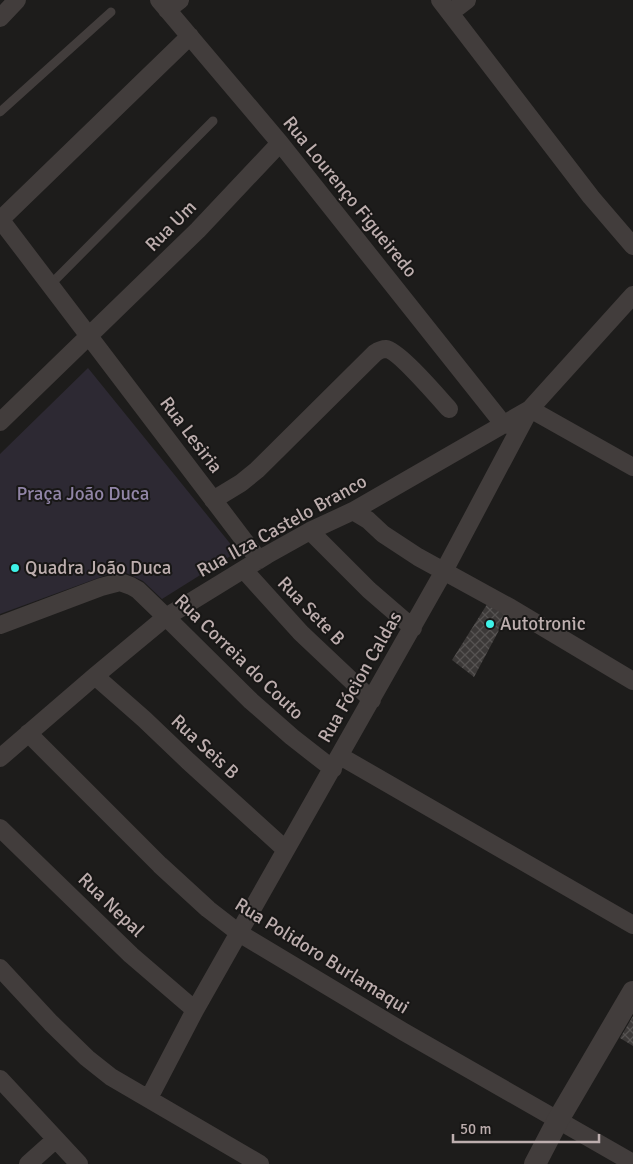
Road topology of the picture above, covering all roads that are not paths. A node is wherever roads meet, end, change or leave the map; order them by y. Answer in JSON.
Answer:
{"nodes":[{"id":1,"x":17,"y":0,"type":"edge"},
{"id":2,"x":467,"y":0,"type":"edge"},
{"id":3,"x":169,"y":3,"type":"edge"},
{"id":4,"x":445,"y":6,"type":"edge"},
{"id":5,"x":111,"y":12,"type":"dead end"},
{"id":6,"x":0,"y":18,"type":"edge"},
{"id":7,"x":190,"y":36,"type":"junction"},
{"id":8,"x":0,"y":112,"type":"edge"},
{"id":9,"x":213,"y":121,"type":"dead end"},
{"id":10,"x":280,"y":143,"type":"junction"},
{"id":11,"x":0,"y":219,"type":"edge"},
{"id":12,"x":633,"y":246,"type":"edge"},
{"id":13,"x":50,"y":285,"type":"junction"},
{"id":14,"x":633,"y":295,"type":"edge"},
{"id":15,"x":89,"y":337,"type":"junction"},
{"id":16,"x":449,"y":408,"type":"dead end"},
{"id":17,"x":530,"y":410,"type":"junction"},
{"id":18,"x":0,"y":422,"type":"edge"},
{"id":19,"x":504,"y":425,"type":"junction"},
{"id":20,"x":633,"y":467,"type":"edge"},
{"id":21,"x":213,"y":500,"type":"junction"},
{"id":22,"x":353,"y":511,"type":"junction"},
{"id":23,"x":310,"y":531,"type":"junction"},
{"id":24,"x":259,"y":560,"type":"junction"},
{"id":25,"x":244,"y":570,"type":"junction"},
{"id":26,"x":444,"y":571,"type":"junction"},
{"id":27,"x":166,"y":616,"type":"junction"},
{"id":28,"x":0,"y":625,"type":"edge"},
{"id":29,"x":412,"y":628,"type":"junction"},
{"id":30,"x":95,"y":676,"type":"junction"},
{"id":31,"x":633,"y":681,"type":"edge"},
{"id":32,"x":372,"y":700,"type":"junction"},
{"id":33,"x":28,"y":733,"type":"junction"},
{"id":34,"x":0,"y":758,"type":"edge"},
{"id":35,"x":336,"y":762,"type":"junction"},
{"id":36,"x":0,"y":828,"type":"edge"},
{"id":37,"x":286,"y":850,"type":"junction"},
{"id":38,"x":633,"y":925,"type":"edge"},
{"id":39,"x":239,"y":933,"type":"junction"},
{"id":40,"x":0,"y":968,"type":"edge"},
{"id":41,"x":633,"y":992,"type":"edge"},
{"id":42,"x":195,"y":1010,"type":"junction"},
{"id":43,"x":0,"y":1079,"type":"edge"},
{"id":44,"x":149,"y":1098,"type":"junction"},
{"id":45,"x":558,"y":1120,"type":"junction"},
{"id":46,"x":56,"y":1139,"type":"junction"},
{"id":47,"x":633,"y":1163,"type":"edge"},
{"id":48,"x":28,"y":1164,"type":"edge"},
{"id":49,"x":79,"y":1164,"type":"edge"},
{"id":50,"x":260,"y":1164,"type":"edge"},
{"id":51,"x":535,"y":1164,"type":"edge"}],
"edges":[{"from":1,"to":6,"type":"street"},
{"from":2,"to":4,"type":"street"},
{"from":3,"to":7,"type":"street","name":"Rua Lourenço Figueiredo"},
{"from":4,"to":12,"type":"street"},
{"from":5,"to":8,"type":"lane"},
{"from":7,"to":10,"type":"street","name":"Rua Lourenço Figueiredo"},
{"from":7,"to":11,"type":"street"},
{"from":9,"to":13,"type":"lane"},
{"from":10,"to":15,"type":"street","name":"Rua Um"},
{"from":10,"to":19,"type":"street","name":"Rua Lourenço Figueiredo"},
{"from":11,"to":13,"type":"street","name":"Rua Lesiria"},
{"from":13,"to":15,"type":"street","name":"Rua Lesiria"},
{"from":14,"to":17,"type":"street","name":"Rua Fócion Caldas"},
{"from":15,"to":18,"type":"street","name":"Rua Um"},
{"from":15,"to":21,"type":"street","name":"Rua Lesiria"},
{"from":16,"to":21,"type":"street"},
{"from":17,"to":19,"type":"street","name":"Rua Ilza Castelo Branco"},
{"from":17,"to":20,"type":"street"},
{"from":17,"to":26,"type":"street","name":"Rua Fócion Caldas"},
{"from":19,"to":22,"type":"street","name":"Rua Ilza Castelo Branco"},
{"from":21,"to":24,"type":"street","name":"Rua Lesiria"},
{"from":22,"to":23,"type":"street","name":"Rua Ilza Castelo Branco"},
{"from":22,"to":26,"type":"street"},
{"from":23,"to":24,"type":"street","name":"Rua Ilza Castelo Branco"},
{"from":23,"to":29,"type":"street"},
{"from":24,"to":25,"type":"street","name":"Rua Ilza Castelo Branco"},
{"from":25,"to":27,"type":"street","name":"Rua Ilza Castelo Branco"},
{"from":25,"to":32,"type":"street","name":"Rua Sete B"},
{"from":26,"to":29,"type":"street","name":"Rua Fócion Caldas"},
{"from":26,"to":31,"type":"street"},
{"from":27,"to":28,"type":"street","name":"Rua Correia do Couto"},
{"from":27,"to":30,"type":"street","name":"Rua Ilza Castelo Branco"},
{"from":27,"to":35,"type":"street","name":"Rua Correia do Couto"},
{"from":29,"to":32,"type":"street","name":"Rua Fócion Caldas"},
{"from":30,"to":33,"type":"street","name":"Rua Ilza Castelo Branco"},
{"from":30,"to":37,"type":"street","name":"Rua Seis B"},
{"from":32,"to":35,"type":"street","name":"Rua Fócion Caldas"},
{"from":33,"to":34,"type":"street","name":"Rua Ilza Castelo Branco"},
{"from":33,"to":39,"type":"street","name":"Rua Polidoro Burlamaqui"},
{"from":35,"to":37,"type":"street","name":"Rua Fócion Caldas"},
{"from":35,"to":38,"type":"street","name":"Rua Correia do Couto"},
{"from":36,"to":42,"type":"street","name":"Rua Nepal"},
{"from":37,"to":39,"type":"street","name":"Rua Fócion Caldas"},
{"from":39,"to":42,"type":"street","name":"Rua Fócion Caldas"},
{"from":39,"to":45,"type":"street","name":"Rua Polidoro Burlamaqui"},
{"from":40,"to":44,"type":"street"},
{"from":41,"to":45,"type":"street"},
{"from":42,"to":44,"type":"street","name":"Rua Fócion Caldas"},
{"from":43,"to":46,"type":"street"},
{"from":44,"to":50,"type":"street"},
{"from":45,"to":47,"type":"street","name":"Rua Polidoro Burlamaqui"},
{"from":45,"to":51,"type":"street"},
{"from":46,"to":48,"type":"street"},
{"from":46,"to":49,"type":"street"}]}
